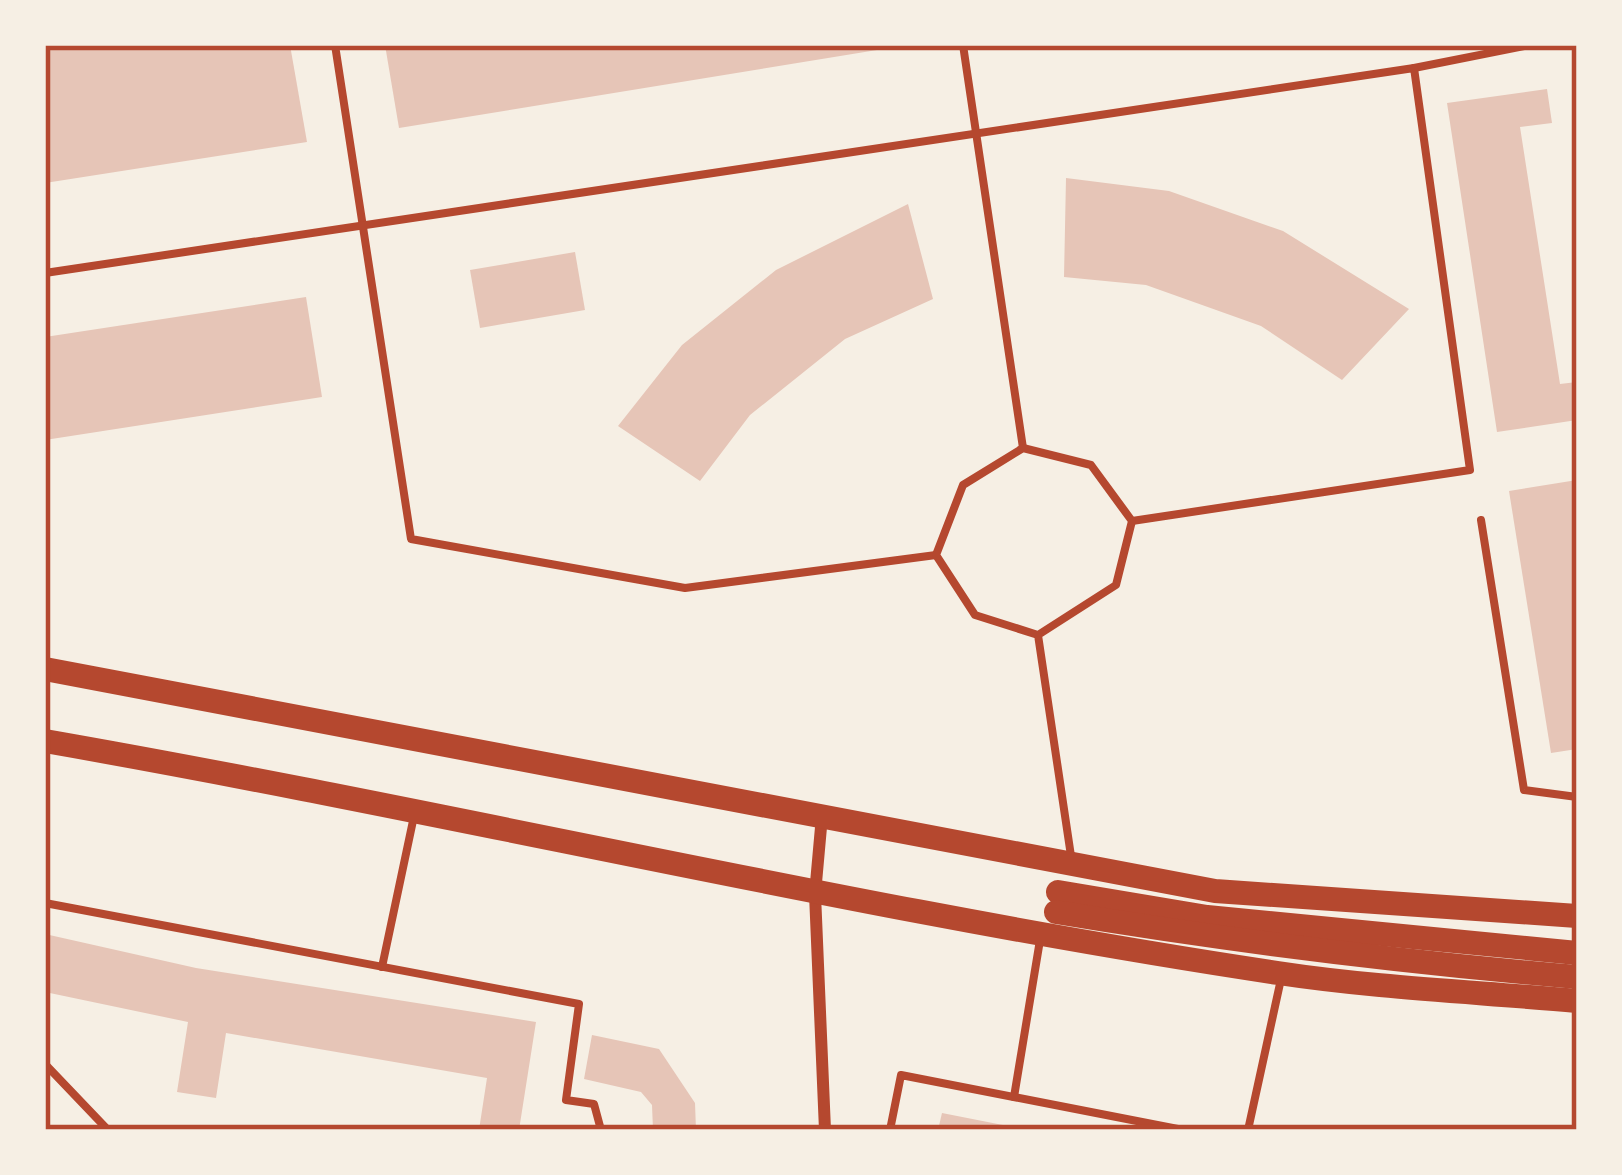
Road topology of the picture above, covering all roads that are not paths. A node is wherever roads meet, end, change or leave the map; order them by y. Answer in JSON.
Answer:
{"nodes":[{"id":1,"x":335,"y":45,"type":"edge"},
{"id":2,"x":963,"y":45,"type":"edge"},
{"id":3,"x":1530,"y":45,"type":"edge"},
{"id":4,"x":1414,"y":68,"type":"junction"},
{"id":5,"x":976,"y":134,"type":"junction"},
{"id":6,"x":363,"y":225,"type":"junction"},
{"id":7,"x":45,"y":273,"type":"edge"},
{"id":8,"x":1023,"y":448,"type":"junction"},
{"id":9,"x":1481,"y":520,"type":"dead end"},
{"id":10,"x":1132,"y":521,"type":"junction"},
{"id":11,"x":936,"y":555,"type":"junction"},
{"id":12,"x":1038,"y":635,"type":"junction"},
{"id":13,"x":45,"y":669,"type":"edge"},
{"id":14,"x":45,"y":741,"type":"edge"},
{"id":15,"x":1577,"y":797,"type":"edge"},
{"id":16,"x":415,"y":809,"type":"junction"},
{"id":17,"x":822,"y":817,"type":"junction"},
{"id":18,"x":1072,"y":864,"type":"junction"},
{"id":19,"x":815,"y":894,"type":"junction"},
{"id":20,"x":45,"y":903,"type":"edge"},
{"id":21,"x":1052,"y":912,"type":"junction"},
{"id":22,"x":1577,"y":916,"type":"edge"},
{"id":23,"x":1577,"y":953,"type":"edge"},
{"id":24,"x":382,"y":967,"type":"junction"},
{"id":25,"x":1282,"y":974,"type":"junction"},
{"id":26,"x":1577,"y":976,"type":"edge"},
{"id":27,"x":1577,"y":1001,"type":"edge"},
{"id":28,"x":45,"y":1064,"type":"edge"},
{"id":29,"x":1014,"y":1097,"type":"junction"},
{"id":30,"x":108,"y":1130,"type":"edge"},
{"id":31,"x":601,"y":1130,"type":"edge"},
{"id":32,"x":825,"y":1130,"type":"edge"},
{"id":33,"x":890,"y":1130,"type":"edge"},
{"id":34,"x":1184,"y":1130,"type":"edge"},
{"id":35,"x":1248,"y":1130,"type":"edge"}],
"edges":[{"from":1,"to":6,"type":"lane"},
{"from":2,"to":5,"type":"lane"},
{"from":3,"to":4,"type":"lane"},
{"from":4,"to":5,"type":"lane"},
{"from":4,"to":10,"type":"lane"},
{"from":5,"to":6,"type":"lane"},
{"from":5,"to":8,"type":"lane"},
{"from":6,"to":7,"type":"lane"},
{"from":6,"to":11,"type":"lane"},
{"from":8,"to":10,"type":"lane"},
{"from":8,"to":11,"type":"lane"},
{"from":9,"to":15,"type":"lane"},
{"from":10,"to":12,"type":"lane"},
{"from":11,"to":12,"type":"lane"},
{"from":12,"to":18,"type":"lane"},
{"from":13,"to":17,"type":"main road"},
{"from":14,"to":16,"type":"main road"},
{"from":16,"to":19,"type":"main road"},
{"from":16,"to":24,"type":"lane"},
{"from":17,"to":18,"type":"main road"},
{"from":17,"to":19,"type":"street"},
{"from":18,"to":22,"type":"main road"},
{"from":19,"to":21,"type":"main road"},
{"from":19,"to":32,"type":"street"},
{"from":20,"to":24,"type":"lane"},
{"from":21,"to":23,"type":"main road"},
{"from":21,"to":25,"type":"main road"},
{"from":21,"to":26,"type":"main road"},
{"from":21,"to":29,"type":"lane"},
{"from":24,"to":31,"type":"lane"},
{"from":25,"to":27,"type":"main road"},
{"from":25,"to":35,"type":"lane"},
{"from":28,"to":30,"type":"lane"},
{"from":29,"to":33,"type":"lane"},
{"from":29,"to":34,"type":"lane"}]}
